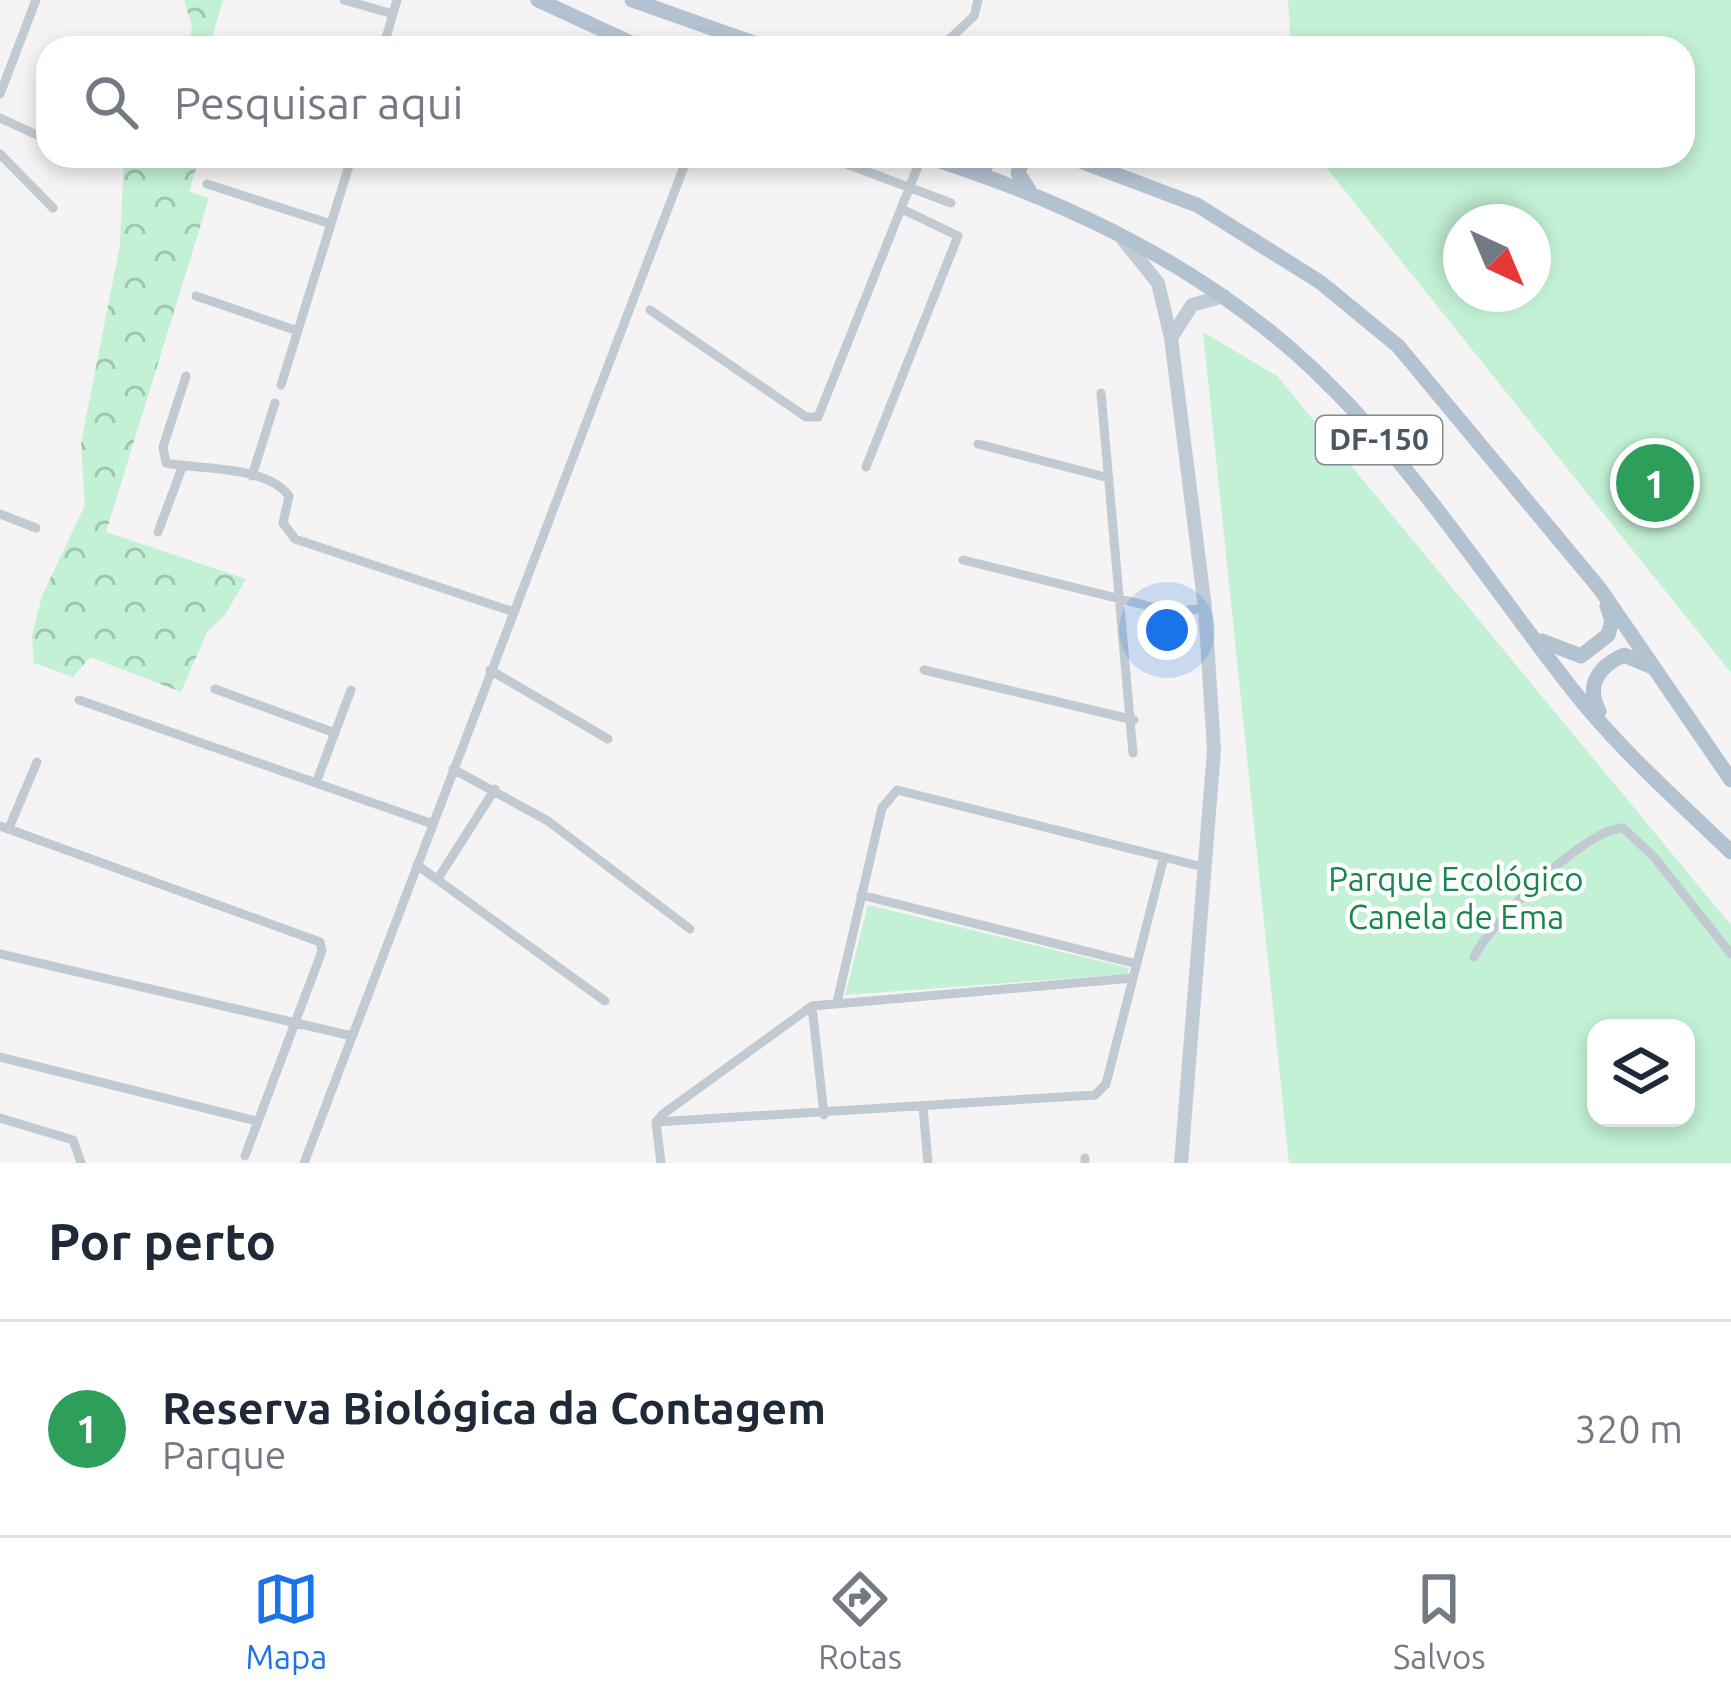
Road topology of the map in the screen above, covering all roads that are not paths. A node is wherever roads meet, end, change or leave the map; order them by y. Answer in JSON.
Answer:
{"nodes":[{"id":1,"x":37,"y":0,"type":"edge"},
{"id":2,"x":344,"y":0,"type":"edge"},
{"id":3,"x":397,"y":0,"type":"edge"},
{"id":4,"x":538,"y":0,"type":"edge"},
{"id":5,"x":632,"y":0,"type":"edge"},
{"id":6,"x":978,"y":0,"type":"edge"},
{"id":7,"x":393,"y":14,"type":"junction"},
{"id":8,"x":387,"y":36,"type":"edge"},
{"id":9,"x":616,"y":36,"type":"edge"},
{"id":10,"x":734,"y":36,"type":"edge"},
{"id":11,"x":953,"y":36,"type":"edge"},
{"id":12,"x":0,"y":94,"type":"edge"},
{"id":13,"x":0,"y":118,"type":"edge"},
{"id":14,"x":36,"y":134,"type":"edge"},
{"id":15,"x":0,"y":154,"type":"edge"},
{"id":16,"x":348,"y":168,"type":"edge"},
{"id":17,"x":683,"y":168,"type":"edge"},
{"id":18,"x":857,"y":168,"type":"edge"},
{"id":19,"x":919,"y":168,"type":"edge"},
{"id":20,"x":962,"y":168,"type":"edge"},
{"id":21,"x":979,"y":168,"type":"edge"},
{"id":22,"x":1021,"y":168,"type":"edge"},
{"id":23,"x":1098,"y":168,"type":"edge"},
{"id":24,"x":968,"y":170,"type":"junction"},
{"id":25,"x":207,"y":184,"type":"dead end"},
{"id":26,"x":910,"y":188,"type":"junction"},
{"id":27,"x":1031,"y":193,"type":"junction"},
{"id":28,"x":951,"y":203,"type":"dead end"},
{"id":29,"x":52,"y":208,"type":"dead end"},
{"id":30,"x":902,"y":209,"type":"junction"},
{"id":31,"x":331,"y":224,"type":"junction"},
{"id":32,"x":1114,"y":230,"type":"junction"},
{"id":33,"x":196,"y":296,"type":"dead end"},
{"id":34,"x":1224,"y":296,"type":"junction"},
{"id":35,"x":650,"y":310,"type":"dead end"},
{"id":36,"x":298,"y":331,"type":"junction"},
{"id":37,"x":1172,"y":338,"type":"junction"},
{"id":38,"x":186,"y":376,"type":"dead end"},
{"id":39,"x":281,"y":385,"type":"dead end"},
{"id":40,"x":1101,"y":393,"type":"dead end"},
{"id":41,"x":275,"y":403,"type":"dead end"},
{"id":42,"x":978,"y":444,"type":"dead end"},
{"id":43,"x":183,"y":465,"type":"junction"},
{"id":44,"x":866,"y":467,"type":"dead end"},
{"id":45,"x":252,"y":476,"type":"junction"},
{"id":46,"x":1109,"y":478,"type":"junction"},
{"id":47,"x":0,"y":514,"type":"edge"},
{"id":48,"x":36,"y":528,"type":"dead end"},
{"id":49,"x":158,"y":532,"type":"dead end"},
{"id":50,"x":963,"y":560,"type":"dead end"},
{"id":51,"x":1600,"y":589,"type":"junction"},
{"id":52,"x":1122,"y":600,"type":"junction"},
{"id":53,"x":1204,"y":608,"type":"junction"},
{"id":54,"x":512,"y":611,"type":"junction"},
{"id":55,"x":1529,"y":633,"type":"junction"},
{"id":56,"x":490,"y":670,"type":"junction"},
{"id":57,"x":924,"y":670,"type":"dead end"},
{"id":58,"x":1662,"y":675,"type":"junction"},
{"id":59,"x":215,"y":688,"type":"dead end"},
{"id":60,"x":351,"y":690,"type":"dead end"},
{"id":61,"x":79,"y":700,"type":"dead end"},
{"id":62,"x":1134,"y":720,"type":"junction"},
{"id":63,"x":1607,"y":728,"type":"junction"},
{"id":64,"x":335,"y":733,"type":"junction"},
{"id":65,"x":608,"y":739,"type":"dead end"},
{"id":66,"x":1133,"y":753,"type":"dead end"},
{"id":67,"x":37,"y":762,"type":"dead end"},
{"id":68,"x":453,"y":770,"type":"junction"},
{"id":69,"x":1731,"y":780,"type":"edge"},
{"id":70,"x":316,"y":783,"type":"junction"},
{"id":71,"x":495,"y":789,"type":"junction"},
{"id":72,"x":433,"y":824,"type":"junction"},
{"id":73,"x":5,"y":827,"type":"edge"},
{"id":74,"x":1731,"y":852,"type":"edge"},
{"id":75,"x":1164,"y":857,"type":"junction"},
{"id":76,"x":417,"y":866,"type":"junction"},
{"id":77,"x":1203,"y":867,"type":"junction"},
{"id":78,"x":439,"y":877,"type":"junction"},
{"id":79,"x":861,"y":896,"type":"junction"},
{"id":80,"x":690,"y":929,"type":"dead end"},
{"id":81,"x":0,"y":954,"type":"edge"},
{"id":82,"x":1731,"y":954,"type":"edge"},
{"id":83,"x":1474,"y":957,"type":"dead end"},
{"id":84,"x":1137,"y":964,"type":"junction"},
{"id":85,"x":1133,"y":978,"type":"junction"},
{"id":86,"x":605,"y":1001,"type":"dead end"},
{"id":87,"x":837,"y":1001,"type":"junction"},
{"id":88,"x":812,"y":1006,"type":"junction"},
{"id":89,"x":293,"y":1025,"type":"junction"},
{"id":90,"x":352,"y":1036,"type":"junction"},
{"id":91,"x":0,"y":1057,"type":"edge"},
{"id":92,"x":923,"y":1107,"type":"junction"},
{"id":93,"x":824,"y":1115,"type":"junction"},
{"id":94,"x":0,"y":1118,"type":"edge"},
{"id":95,"x":256,"y":1121,"type":"junction"},
{"id":96,"x":656,"y":1122,"type":"junction"},
{"id":97,"x":245,"y":1156,"type":"dead end"},
{"id":98,"x":81,"y":1163,"type":"edge"},
{"id":99,"x":304,"y":1163,"type":"edge"},
{"id":100,"x":661,"y":1163,"type":"edge"},
{"id":101,"x":928,"y":1163,"type":"edge"},
{"id":102,"x":1181,"y":1163,"type":"edge"}],
"edges":[{"from":1,"to":12,"type":"street"},
{"from":2,"to":7,"type":"street"},
{"from":3,"to":7,"type":"street"},
{"from":4,"to":9,"type":"main road"},
{"from":5,"to":10,"type":"main road"},
{"from":6,"to":11,"type":"street"},
{"from":7,"to":8,"type":"street"},
{"from":13,"to":14,"type":"street"},
{"from":15,"to":29,"type":"street"},
{"from":16,"to":31,"type":"street"},
{"from":17,"to":54,"type":"street"},
{"from":18,"to":26,"type":"street"},
{"from":19,"to":26,"type":"street"},
{"from":20,"to":24,"type":"main road","number":"DF-150"},
{"from":21,"to":24,"type":"main road"},
{"from":22,"to":27,"type":"main road"},
{"from":23,"to":51,"type":"main road","number":"DF-150"},
{"from":24,"to":27,"type":"main road","number":"DF-150"},
{"from":25,"to":31,"type":"street"},
{"from":26,"to":28,"type":"street"},
{"from":26,"to":30,"type":"street"},
{"from":27,"to":32,"type":"main road","number":"DF-150"},
{"from":30,"to":35,"type":"street"},
{"from":30,"to":44,"type":"street"},
{"from":31,"to":36,"type":"street"},
{"from":32,"to":34,"type":"main road","number":"DF-150"},
{"from":32,"to":37,"type":"street"},
{"from":33,"to":36,"type":"street"},
{"from":34,"to":37,"type":"street"},
{"from":34,"to":55,"type":"main road","number":"DF-150"},
{"from":36,"to":39,"type":"street"},
{"from":37,"to":53,"type":"street"},
{"from":38,"to":43,"type":"street"},
{"from":40,"to":46,"type":"street"},
{"from":41,"to":45,"type":"street"},
{"from":42,"to":46,"type":"street"},
{"from":43,"to":45,"type":"street"},
{"from":43,"to":49,"type":"street"},
{"from":45,"to":54,"type":"street"},
{"from":46,"to":52,"type":"street"},
{"from":47,"to":48,"type":"street"},
{"from":50,"to":52,"type":"street"},
{"from":51,"to":55,"type":"main road"},
{"from":51,"to":58,"type":"main road","number":"DF-150"},
{"from":52,"to":53,"type":"street"},
{"from":52,"to":62,"type":"street"},
{"from":53,"to":77,"type":"street"},
{"from":54,"to":56,"type":"street"},
{"from":55,"to":63,"type":"main road","number":"DF-150"},
{"from":56,"to":65,"type":"street"},
{"from":56,"to":68,"type":"street"},
{"from":57,"to":62,"type":"street"},
{"from":58,"to":63,"type":"main road"},
{"from":58,"to":69,"type":"main road","number":"DF-150"},
{"from":59,"to":64,"type":"street"},
{"from":60,"to":64,"type":"street"},
{"from":61,"to":70,"type":"street"},
{"from":62,"to":66,"type":"street"},
{"from":63,"to":74,"type":"main road","number":"DF-150"},
{"from":64,"to":70,"type":"street"},
{"from":67,"to":73,"type":"street"},
{"from":68,"to":71,"type":"street"},
{"from":68,"to":72,"type":"street"},
{"from":70,"to":72,"type":"street"},
{"from":71,"to":78,"type":"street"},
{"from":71,"to":80,"type":"street"},
{"from":72,"to":76,"type":"street"},
{"from":73,"to":89,"type":"street"},
{"from":75,"to":77,"type":"street"},
{"from":75,"to":79,"type":"street"},
{"from":75,"to":84,"type":"street"},
{"from":76,"to":78,"type":"street"},
{"from":76,"to":90,"type":"street"},
{"from":77,"to":102,"type":"street"},
{"from":78,"to":86,"type":"street"},
{"from":79,"to":84,"type":"street"},
{"from":79,"to":87,"type":"street"},
{"from":81,"to":89,"type":"street"},
{"from":82,"to":83,"type":"street"},
{"from":84,"to":85,"type":"street"},
{"from":85,"to":87,"type":"street"},
{"from":85,"to":92,"type":"street"},
{"from":87,"to":88,"type":"street"},
{"from":88,"to":93,"type":"street"},
{"from":88,"to":96,"type":"street"},
{"from":89,"to":90,"type":"street"},
{"from":89,"to":95,"type":"street"},
{"from":90,"to":99,"type":"street"},
{"from":91,"to":95,"type":"street"},
{"from":92,"to":93,"type":"street"},
{"from":92,"to":101,"type":"street"},
{"from":93,"to":96,"type":"street"},
{"from":94,"to":98,"type":"street"},
{"from":95,"to":97,"type":"street"},
{"from":96,"to":100,"type":"street"}]}
